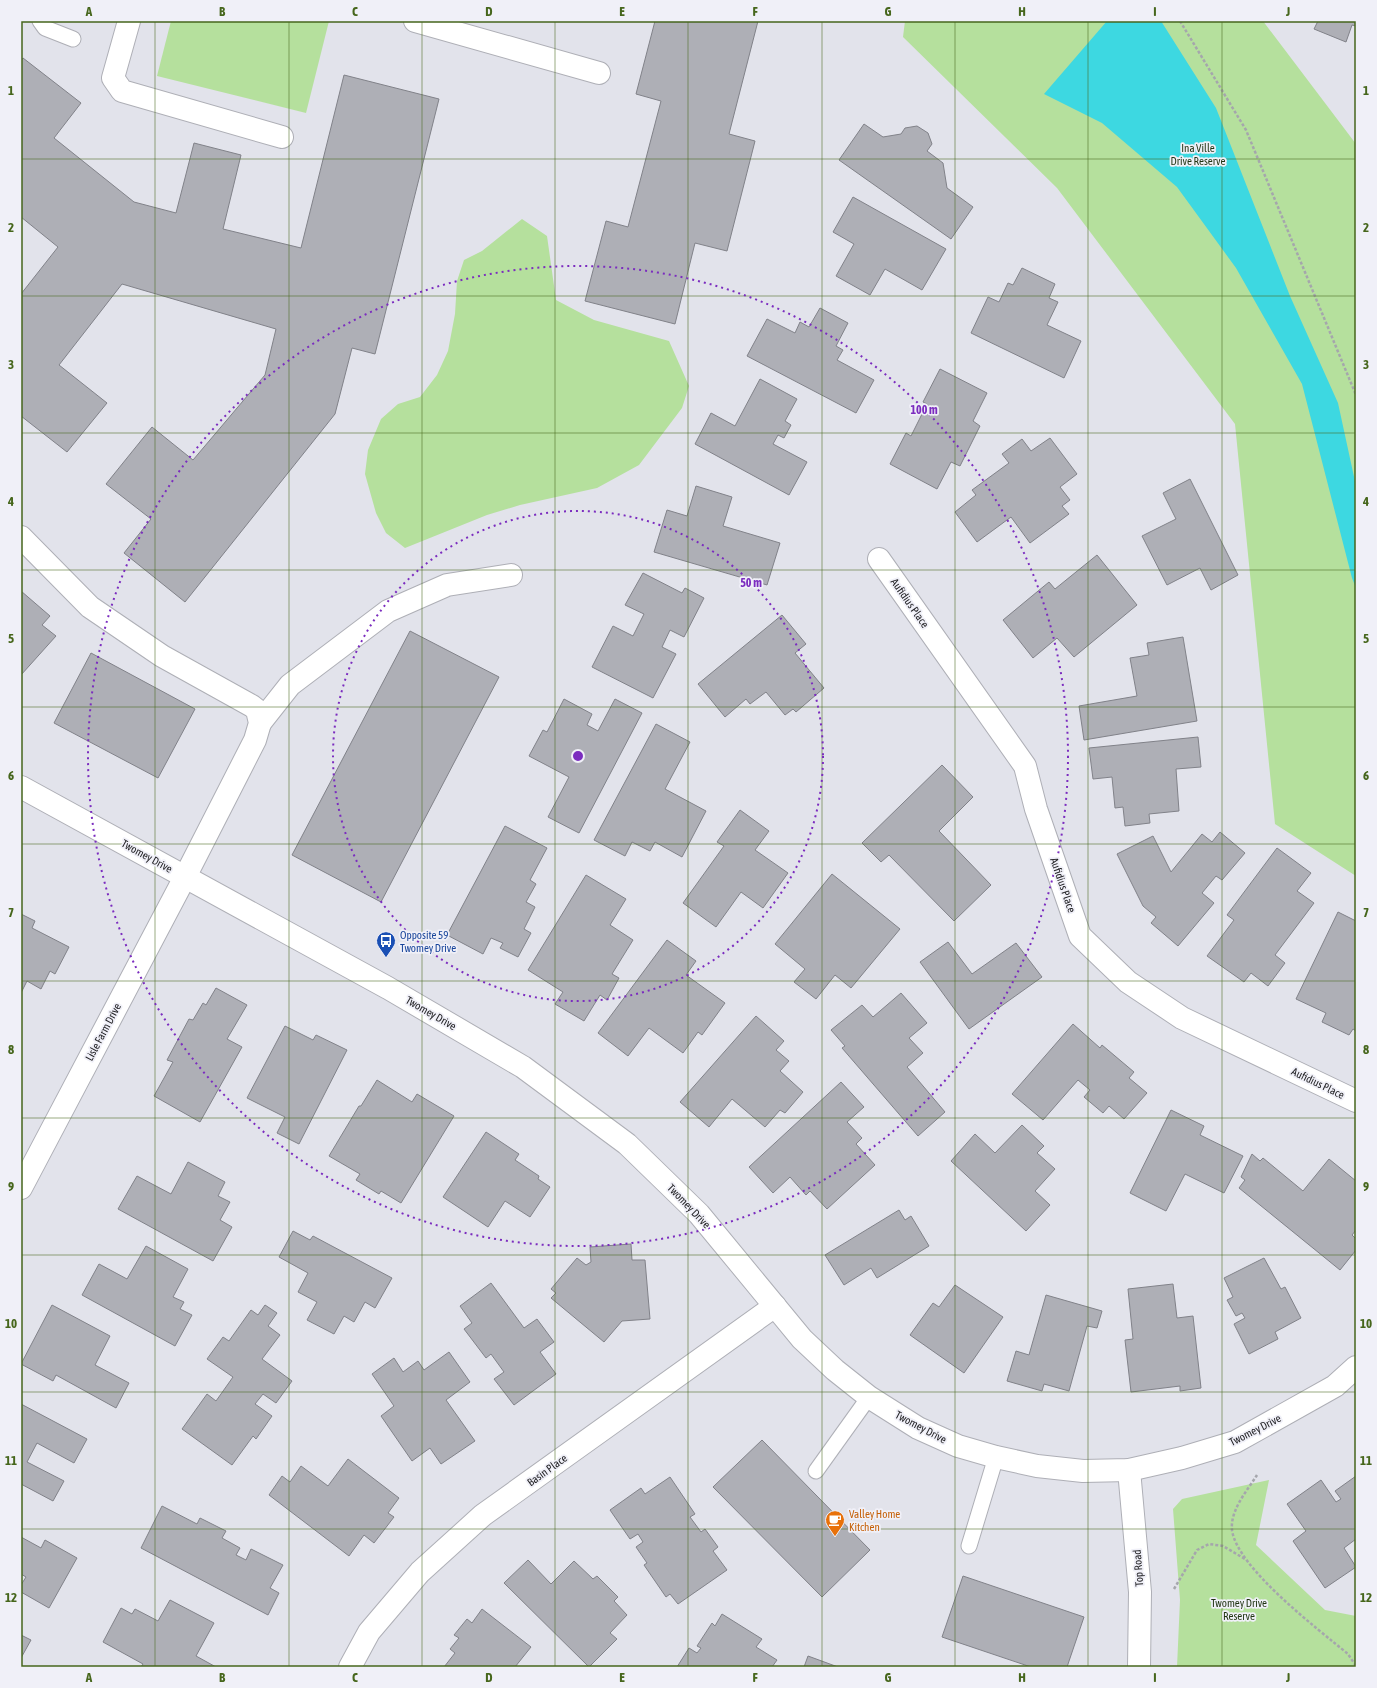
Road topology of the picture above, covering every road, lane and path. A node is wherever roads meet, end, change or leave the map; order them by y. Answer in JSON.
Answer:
{"nodes":[{"id":1,"x":40,"y":21,"type":"edge"},
{"id":2,"x":129,"y":21,"type":"edge"},
{"id":3,"x":415,"y":21,"type":"edge"},
{"id":4,"x":1180,"y":21,"type":"edge"},
{"id":5,"x":73,"y":39,"type":"dead end"},
{"id":6,"x":600,"y":73,"type":"dead end"},
{"id":7,"x":282,"y":136,"type":"dead end"},
{"id":8,"x":1356,"y":396,"type":"edge"},
{"id":9,"x":21,"y":537,"type":"edge"},
{"id":10,"x":879,"y":559,"type":"dead end"},
{"id":11,"x":511,"y":575,"type":"dead end"},
{"id":12,"x":260,"y":723,"type":"junction"},
{"id":13,"x":21,"y":787,"type":"edge"},
{"id":14,"x":185,"y":877,"type":"junction"},
{"id":15,"x":1356,"y":1101,"type":"edge"},
{"id":16,"x":21,"y":1188,"type":"edge"},
{"id":17,"x":776,"y":1306,"type":"junction"},
{"id":18,"x":1356,"y":1367,"type":"edge"},
{"id":19,"x":869,"y":1397,"type":"junction"},
{"id":20,"x":996,"y":1457,"type":"junction"},
{"id":21,"x":1128,"y":1470,"type":"junction"},
{"id":22,"x":816,"y":1471,"type":"dead end"},
{"id":23,"x":1256,"y":1475,"type":"dead end"},
{"id":24,"x":969,"y":1546,"type":"dead end"},
{"id":25,"x":1245,"y":1559,"type":"junction"},
{"id":26,"x":1174,"y":1589,"type":"dead end"},
{"id":27,"x":1356,"y":1666,"type":"edge"},
{"id":28,"x":350,"y":1667,"type":"edge"},
{"id":29,"x":1139,"y":1667,"type":"edge"}],
"edges":[{"from":1,"to":5,"type":"lane"},
{"from":2,"to":7,"type":"street"},
{"from":3,"to":6,"type":"street"},
{"from":4,"to":8,"type":"path"},
{"from":9,"to":12,"type":"street"},
{"from":10,"to":15,"type":"street","name":"Aufidius Place"},
{"from":11,"to":12,"type":"street","name":"Lisle Farm Drive"},
{"from":12,"to":14,"type":"street","name":"Lisle Farm Drive"},
{"from":13,"to":14,"type":"street","name":"Twomey Drive"},
{"from":14,"to":16,"type":"street","name":"Lisle Farm Drive"},
{"from":14,"to":17,"type":"street","name":"Twomey Drive"},
{"from":17,"to":19,"type":"street","name":"Twomey Drive"},
{"from":17,"to":28,"type":"street","name":"Basin Place"},
{"from":18,"to":21,"type":"street","name":"Twomey Drive"},
{"from":19,"to":20,"type":"street","name":"Twomey Drive"},
{"from":19,"to":22,"type":"lane"},
{"from":20,"to":21,"type":"street","name":"Twomey Drive"},
{"from":20,"to":24,"type":"lane"},
{"from":21,"to":29,"type":"street","name":"Top Road"},
{"from":23,"to":25,"type":"path"},
{"from":25,"to":26,"type":"path"},
{"from":25,"to":27,"type":"path"}]}
